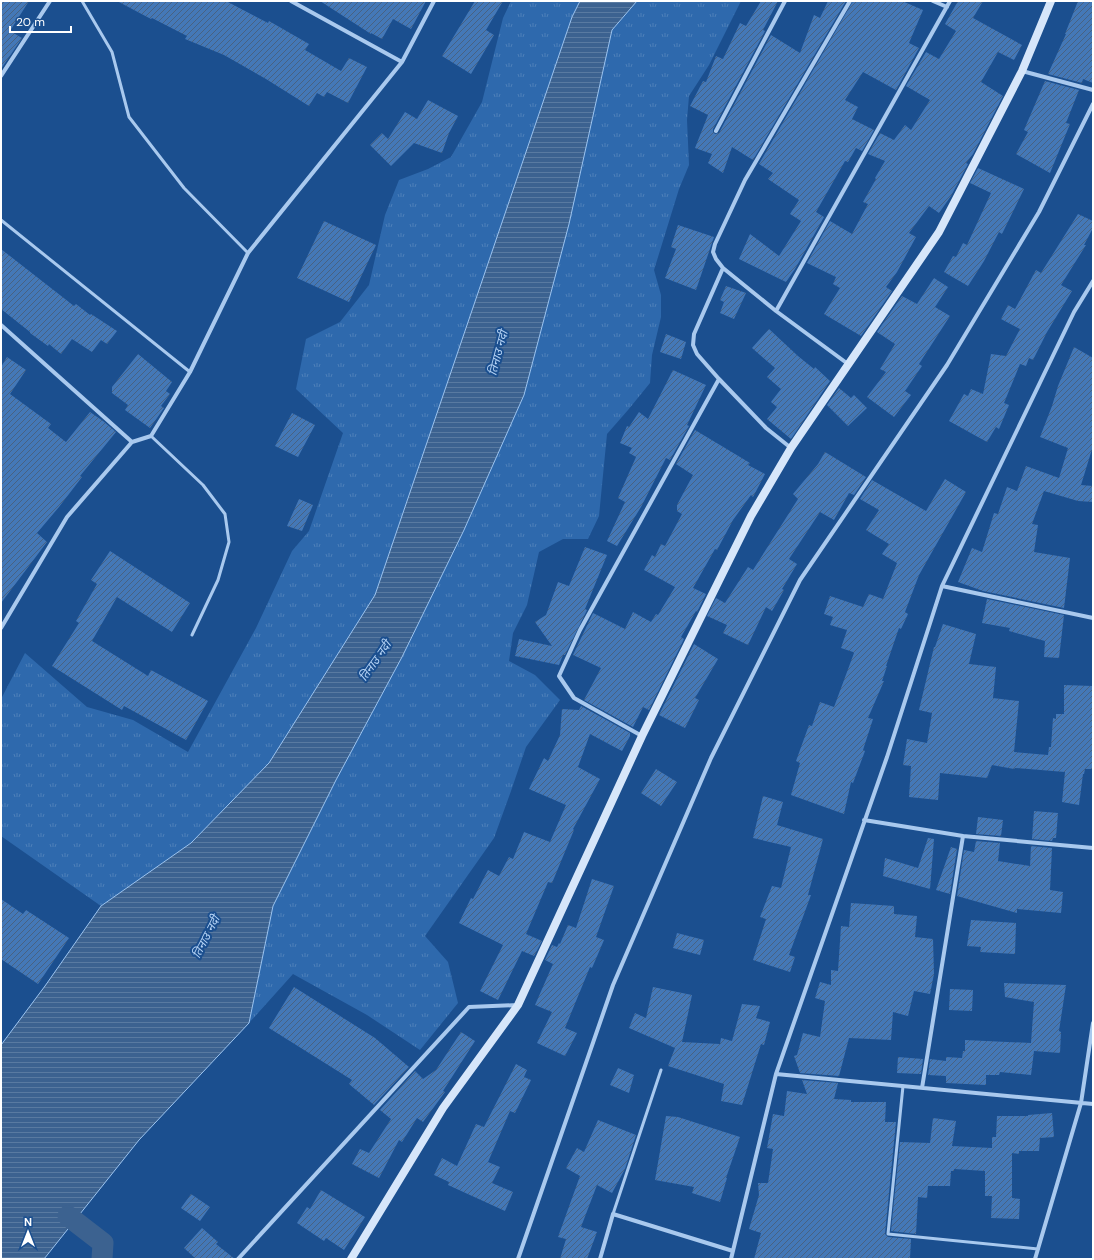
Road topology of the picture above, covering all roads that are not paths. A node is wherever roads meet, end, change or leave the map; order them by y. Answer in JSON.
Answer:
{"nodes":[{"id":1,"x":50,"y":1,"type":"edge"},
{"id":2,"x":82,"y":1,"type":"edge"},
{"id":3,"x":291,"y":1,"type":"edge"},
{"id":4,"x":434,"y":1,"type":"edge"},
{"id":5,"x":784,"y":1,"type":"edge"},
{"id":6,"x":850,"y":1,"type":"edge"},
{"id":7,"x":933,"y":1,"type":"edge"},
{"id":8,"x":950,"y":1,"type":"edge"},
{"id":9,"x":1051,"y":1,"type":"edge"},
{"id":10,"x":947,"y":7,"type":"junction"},
{"id":11,"x":402,"y":62,"type":"junction"},
{"id":12,"x":1022,"y":70,"type":"junction"},
{"id":13,"x":1,"y":76,"type":"edge"},
{"id":14,"x":1093,"y":90,"type":"edge"},
{"id":15,"x":1093,"y":104,"type":"edge"},
{"id":16,"x":716,"y":131,"type":"dead end"},
{"id":17,"x":1,"y":220,"type":"edge"},
{"id":18,"x":248,"y":253,"type":"junction"},
{"id":19,"x":723,"y":268,"type":"junction"},
{"id":20,"x":1093,"y":281,"type":"edge"},
{"id":21,"x":776,"y":311,"type":"junction"},
{"id":22,"x":1,"y":326,"type":"edge"},
{"id":23,"x":848,"y":364,"type":"junction"},
{"id":24,"x":190,"y":372,"type":"junction"},
{"id":25,"x":719,"y":379,"type":"junction"},
{"id":26,"x":151,"y":436,"type":"junction"},
{"id":27,"x":132,"y":442,"type":"junction"},
{"id":28,"x":791,"y":448,"type":"junction"},
{"id":29,"x":942,"y":586,"type":"junction"},
{"id":30,"x":1093,"y":618,"type":"edge"},
{"id":31,"x":1,"y":628,"type":"edge"},
{"id":32,"x":192,"y":635,"type":"dead end"},
{"id":33,"x":642,"y":736,"type":"junction"},
{"id":34,"x":864,"y":820,"type":"junction"},
{"id":35,"x":963,"y":836,"type":"junction"},
{"id":36,"x":1093,"y":848,"type":"edge"},
{"id":37,"x":518,"y":1005,"type":"junction"},
{"id":38,"x":1093,"y":1024,"type":"edge"},
{"id":39,"x":661,"y":1070,"type":"dead end"},
{"id":40,"x":776,"y":1074,"type":"junction"},
{"id":41,"x":903,"y":1086,"type":"junction"},
{"id":42,"x":922,"y":1088,"type":"junction"},
{"id":43,"x":1081,"y":1103,"type":"junction"},
{"id":44,"x":1093,"y":1104,"type":"edge"},
{"id":45,"x":613,"y":1214,"type":"junction"},
{"id":46,"x":1038,"y":1249,"type":"junction"},
{"id":47,"x":733,"y":1251,"type":"junction"},
{"id":48,"x":238,"y":1259,"type":"edge"},
{"id":49,"x":351,"y":1259,"type":"edge"},
{"id":50,"x":518,"y":1259,"type":"edge"},
{"id":51,"x":600,"y":1259,"type":"edge"},
{"id":52,"x":731,"y":1259,"type":"edge"},
{"id":53,"x":1035,"y":1259,"type":"edge"}],
"edges":[{"from":1,"to":13,"type":"street"},
{"from":2,"to":18,"type":"lane"},
{"from":3,"to":11,"type":"street"},
{"from":4,"to":11,"type":"street"},
{"from":5,"to":16,"type":"street"},
{"from":6,"to":19,"type":"street"},
{"from":7,"to":10,"type":"street"},
{"from":8,"to":10,"type":"street"},
{"from":9,"to":12,"type":"main road"},
{"from":10,"to":21,"type":"street"},
{"from":11,"to":18,"type":"street"},
{"from":12,"to":14,"type":"street"},
{"from":12,"to":23,"type":"main road"},
{"from":15,"to":50,"type":"street"},
{"from":17,"to":24,"type":"lane"},
{"from":18,"to":24,"type":"street"},
{"from":19,"to":21,"type":"street"},
{"from":19,"to":25,"type":"street"},
{"from":20,"to":29,"type":"street"},
{"from":21,"to":23,"type":"street"},
{"from":22,"to":27,"type":"street"},
{"from":23,"to":28,"type":"main road"},
{"from":24,"to":26,"type":"street"},
{"from":25,"to":28,"type":"street"},
{"from":25,"to":33,"type":"street"},
{"from":26,"to":27,"type":"street"},
{"from":26,"to":32,"type":"lane"},
{"from":27,"to":31,"type":"street"},
{"from":28,"to":33,"type":"main road"},
{"from":29,"to":30,"type":"street"},
{"from":29,"to":34,"type":"street"},
{"from":33,"to":37,"type":"main road"},
{"from":34,"to":35,"type":"street"},
{"from":34,"to":40,"type":"street"},
{"from":35,"to":36,"type":"street"},
{"from":35,"to":42,"type":"street"},
{"from":37,"to":48,"type":"street"},
{"from":37,"to":49,"type":"main road"},
{"from":38,"to":43,"type":"street"},
{"from":39,"to":45,"type":"lane"},
{"from":40,"to":41,"type":"street"},
{"from":40,"to":47,"type":"street"},
{"from":41,"to":42,"type":"street"},
{"from":41,"to":46,"type":"lane"},
{"from":42,"to":43,"type":"street"},
{"from":43,"to":44,"type":"street"},
{"from":43,"to":46,"type":"street"},
{"from":45,"to":47,"type":"street"},
{"from":45,"to":51,"type":"street"},
{"from":46,"to":53,"type":"street"},
{"from":47,"to":52,"type":"street"}]}
